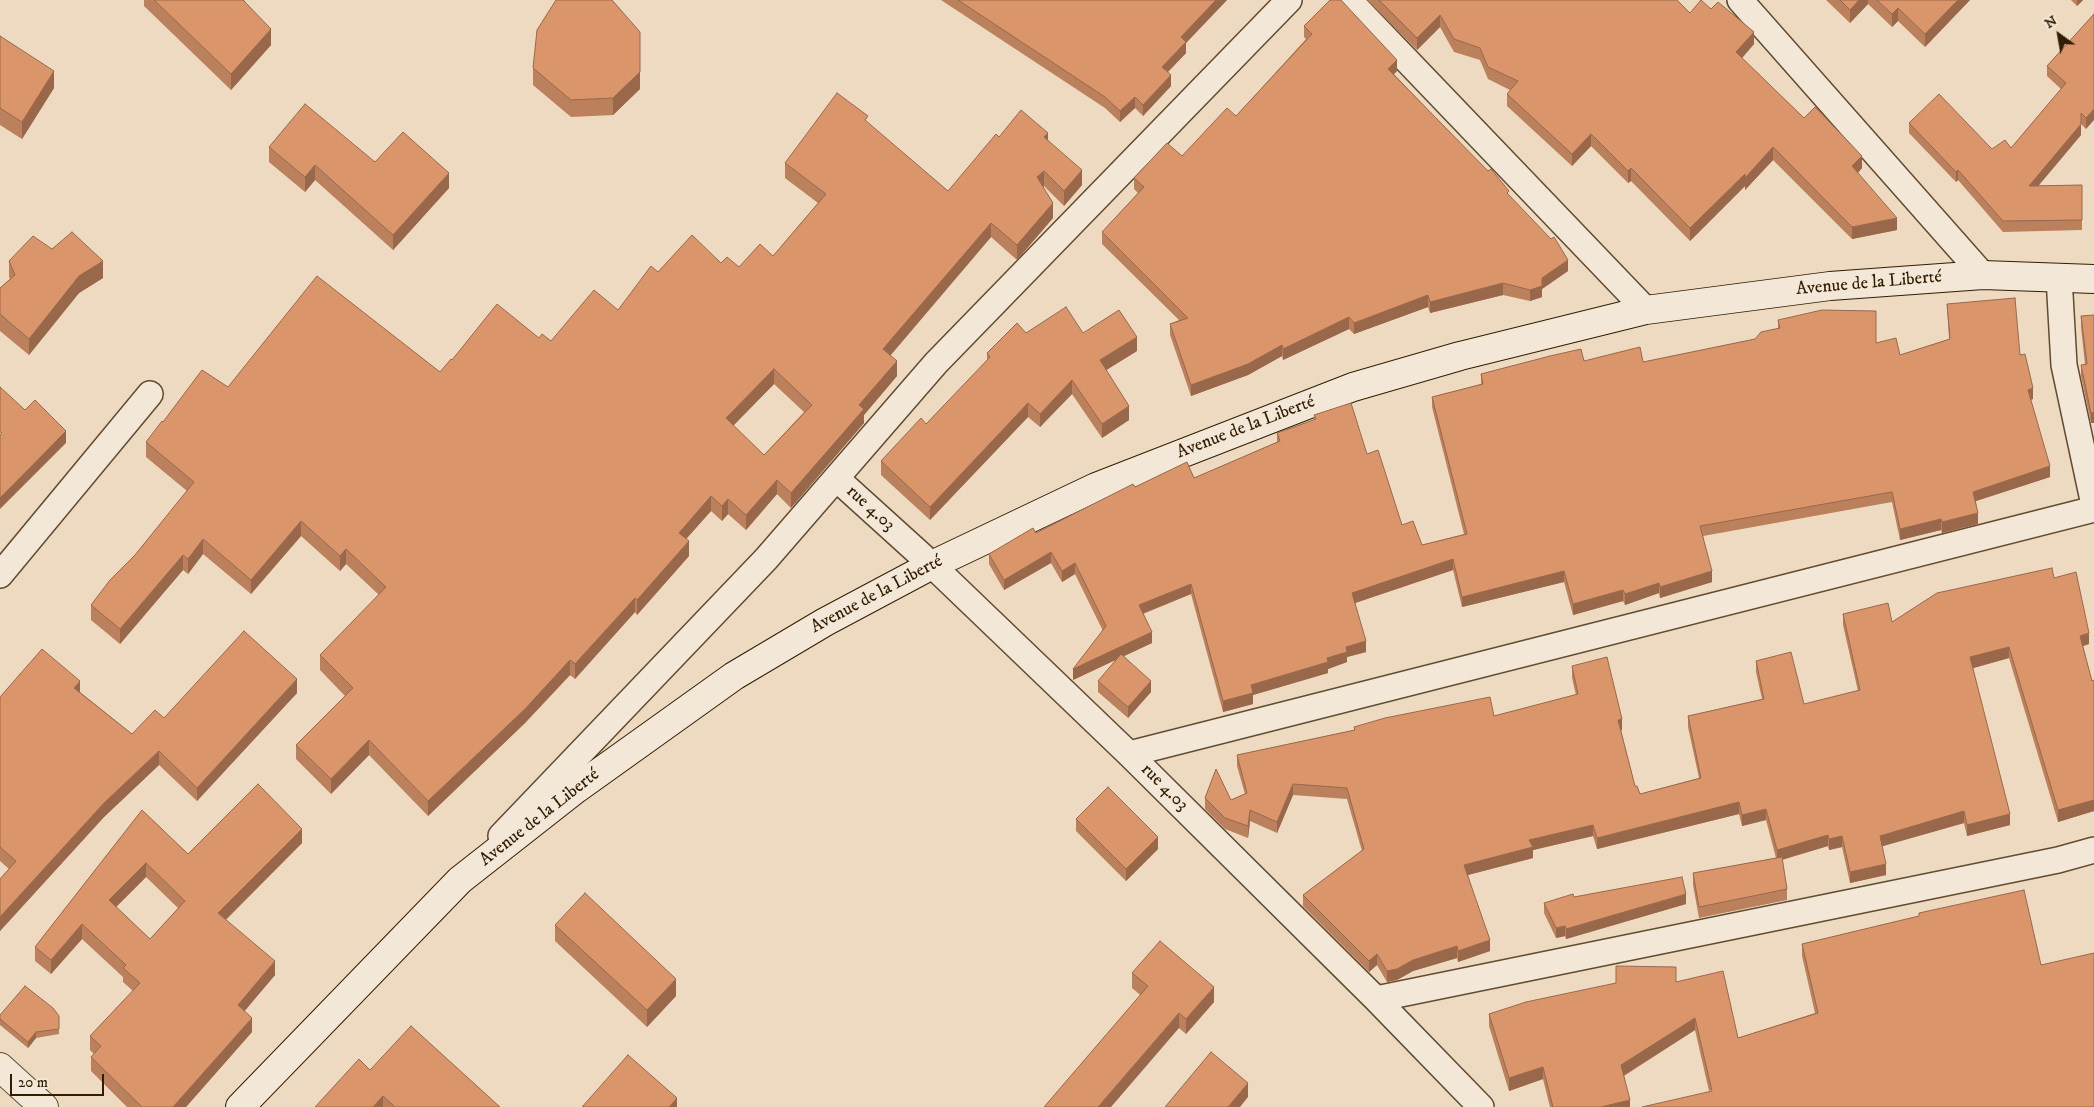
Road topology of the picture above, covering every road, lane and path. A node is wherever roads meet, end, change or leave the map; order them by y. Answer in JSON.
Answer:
{"nodes":[{"id":1,"x":1289,"y":0,"type":"edge"},
{"id":2,"x":1349,"y":0,"type":"edge"},
{"id":3,"x":1740,"y":0,"type":"edge"},
{"id":4,"x":1983,"y":275,"type":"junction"},
{"id":5,"x":2059,"y":277,"type":"junction"},
{"id":6,"x":2094,"y":279,"type":"edge"},
{"id":7,"x":1646,"y":310,"type":"junction"},
{"id":8,"x":150,"y":394,"type":"dead end"},
{"id":9,"x":837,"y":480,"type":"junction"},
{"id":10,"x":2094,"y":505,"type":"edge"},
{"id":11,"x":2094,"y":509,"type":"edge"},
{"id":12,"x":932,"y":565,"type":"junction"},
{"id":13,"x":0,"y":575,"type":"edge"},
{"id":14,"x":1129,"y":754,"type":"junction"},
{"id":15,"x":2094,"y":850,"type":"edge"},
{"id":16,"x":460,"y":880,"type":"junction"},
{"id":17,"x":1376,"y":999,"type":"junction"},
{"id":18,"x":0,"y":1067,"type":"edge"},
{"id":19,"x":44,"y":1107,"type":"edge"},
{"id":20,"x":240,"y":1107,"type":"edge"},
{"id":21,"x":1481,"y":1107,"type":"edge"}],
"edges":[{"from":1,"to":9,"type":"street"},
{"from":2,"to":7,"type":"street"},
{"from":3,"to":4,"type":"street"},
{"from":4,"to":5,"type":"main road","name":"Avenue de la Liberté"},
{"from":4,"to":7,"type":"main road","name":"Avenue de la Liberté"},
{"from":5,"to":6,"type":"main road","name":"Avenue de la Liberté"},
{"from":5,"to":10,"type":"street"},
{"from":7,"to":12,"type":"main road","name":"Avenue de la Liberté"},
{"from":8,"to":13,"type":"street"},
{"from":9,"to":12,"type":"street","name":"rue 4.03"},
{"from":9,"to":16,"type":"street"},
{"from":11,"to":14,"type":"street"},
{"from":12,"to":14,"type":"street","name":"rue 4.03"},
{"from":12,"to":16,"type":"main road","name":"Avenue de la Liberté"},
{"from":14,"to":17,"type":"street","name":"rue 4.03"},
{"from":15,"to":17,"type":"street"},
{"from":16,"to":20,"type":"main road","name":"Avenue de la Liberté"},
{"from":17,"to":21,"type":"street","name":"rue 4.03"},
{"from":18,"to":19,"type":"main road"}]}
